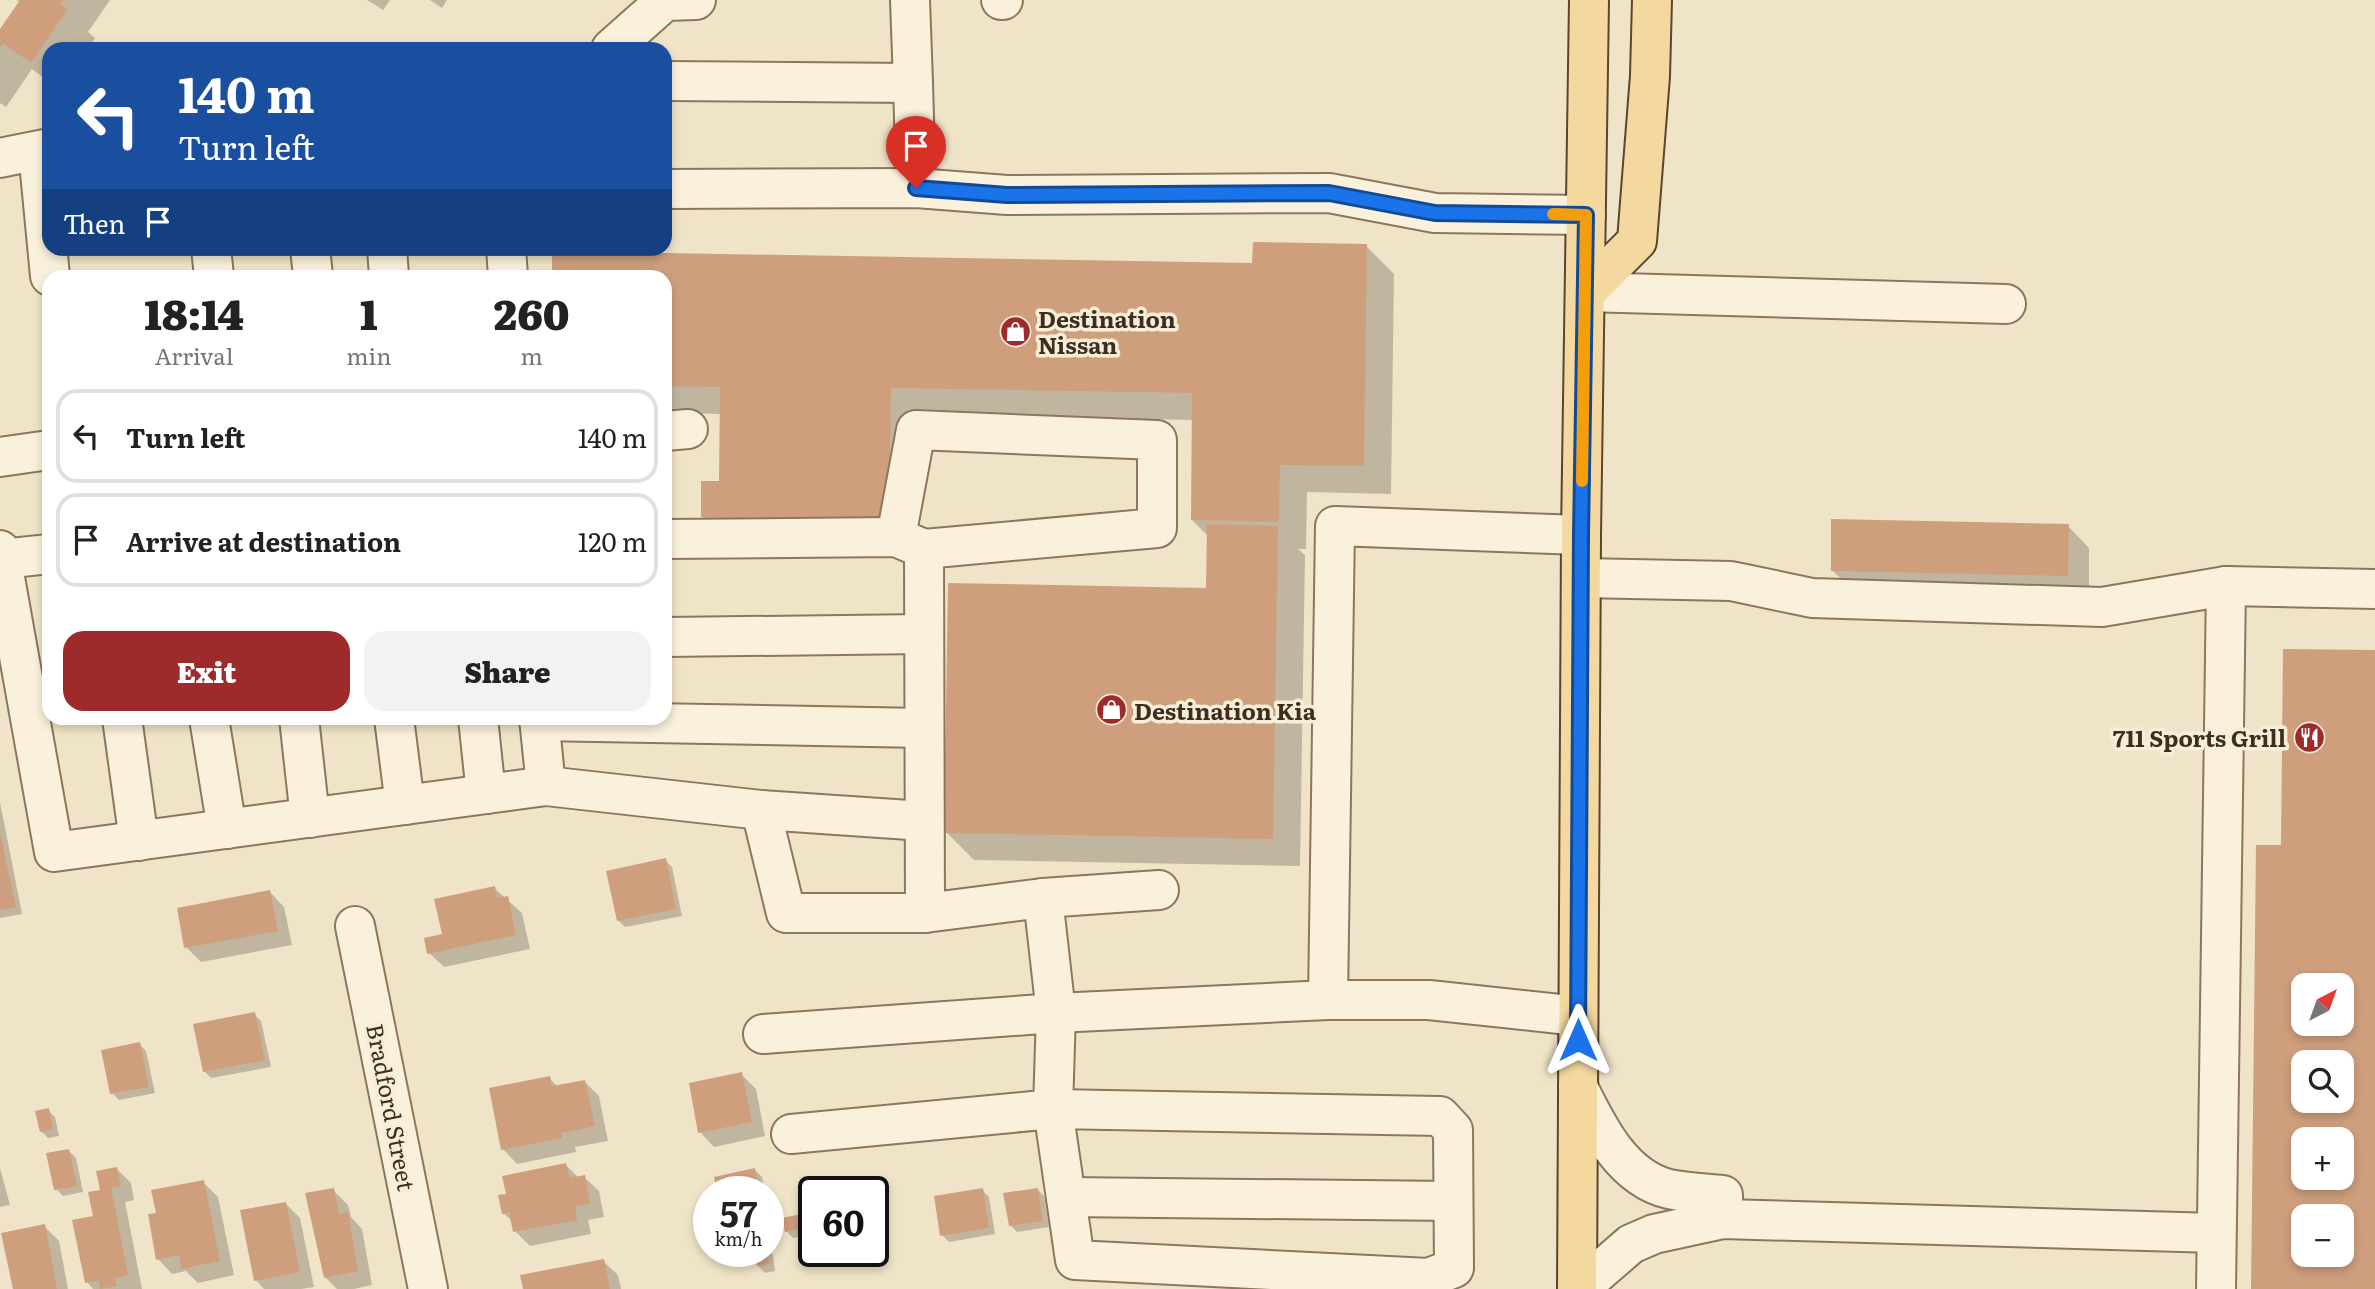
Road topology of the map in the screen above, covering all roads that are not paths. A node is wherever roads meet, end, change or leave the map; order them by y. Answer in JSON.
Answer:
{"nodes":[{"id":1,"x":696,"y":0,"type":"edge"},
{"id":2,"x":910,"y":0,"type":"edge"},
{"id":3,"x":1589,"y":0,"type":"edge"},
{"id":4,"x":1652,"y":0,"type":"edge"},
{"id":5,"x":619,"y":42,"type":"edge"},
{"id":6,"x":672,"y":81,"type":"edge"},
{"id":7,"x":913,"y":83,"type":"junction"},
{"id":8,"x":42,"y":149,"type":"edge"},
{"id":9,"x":0,"y":158,"type":"edge"},
{"id":10,"x":916,"y":188,"type":"junction"},
{"id":11,"x":672,"y":189,"type":"edge"},
{"id":12,"x":1586,"y":215,"type":"junction"},
{"id":13,"x":1586,"y":292,"type":"junction"},
{"id":14,"x":2006,"y":304,"type":"dead end"},
{"id":15,"x":42,"y":451,"type":"edge"},
{"id":16,"x":0,"y":457,"type":"edge"},
{"id":17,"x":1581,"y":535,"type":"junction"},
{"id":18,"x":672,"y":539,"type":"edge"},
{"id":19,"x":910,"y":543,"type":"junction"},
{"id":20,"x":42,"y":554,"type":"edge"},
{"id":21,"x":1,"y":555,"type":"edge"},
{"id":22,"x":1581,"y":578,"type":"junction"},
{"id":23,"x":2227,"y":586,"type":"junction"},
{"id":24,"x":2375,"y":589,"type":"edge"},
{"id":25,"x":924,"y":634,"type":"junction"},
{"id":26,"x":672,"y":637,"type":"edge"},
{"id":27,"x":672,"y":723,"type":"edge"},
{"id":28,"x":123,"y":725,"type":"edge"},
{"id":29,"x":210,"y":725,"type":"edge"},
{"id":30,"x":300,"y":725,"type":"edge"},
{"id":31,"x":395,"y":725,"type":"edge"},
{"id":32,"x":479,"y":725,"type":"edge"},
{"id":33,"x":540,"y":725,"type":"edge"},
{"id":34,"x":924,"y":728,"type":"junction"},
{"id":35,"x":546,"y":786,"type":"junction"},
{"id":36,"x":486,"y":794,"type":"junction"},
{"id":37,"x":405,"y":805,"type":"junction"},
{"id":38,"x":761,"y":810,"type":"junction"},
{"id":39,"x":310,"y":818,"type":"junction"},
{"id":40,"x":925,"y":821,"type":"junction"},
{"id":41,"x":228,"y":829,"type":"junction"},
{"id":42,"x":139,"y":841,"type":"junction"},
{"id":43,"x":1159,"y":890,"type":"dead end"},
{"id":44,"x":1043,"y":898,"type":"junction"},
{"id":45,"x":925,"y":913,"type":"junction"},
{"id":46,"x":355,"y":926,"type":"dead end"},
{"id":47,"x":1328,"y":1000,"type":"junction"},
{"id":48,"x":1056,"y":1013,"type":"junction"},
{"id":49,"x":1578,"y":1016,"type":"junction"},
{"id":50,"x":763,"y":1034,"type":"dead end"},
{"id":51,"x":1578,"y":1087,"type":"junction"},
{"id":52,"x":1053,"y":1109,"type":"junction"},
{"id":53,"x":791,"y":1134,"type":"dead end"},
{"id":54,"x":1066,"y":1197,"type":"junction"},
{"id":55,"x":1454,"y":1201,"type":"junction"},
{"id":56,"x":1723,"y":1207,"type":"junction"},
{"id":57,"x":2216,"y":1233,"type":"junction"},
{"id":58,"x":428,"y":1289,"type":"edge"},
{"id":59,"x":1578,"y":1289,"type":"edge"},
{"id":60,"x":2216,"y":1289,"type":"edge"}],
"edges":[{"from":1,"to":5,"type":"street"},
{"from":2,"to":7,"type":"street"},
{"from":3,"to":12,"type":"main road"},
{"from":4,"to":13,"type":"main road"},
{"from":6,"to":7,"type":"street"},
{"from":7,"to":10,"type":"street"},
{"from":8,"to":9,"type":"street"},
{"from":10,"to":11,"type":"street"},
{"from":10,"to":12,"type":"street"},
{"from":12,"to":13,"type":"main road"},
{"from":13,"to":14,"type":"street"},
{"from":13,"to":17,"type":"main road"},
{"from":15,"to":16,"type":"street"},
{"from":17,"to":22,"type":"main road"},
{"from":17,"to":47,"type":"street"},
{"from":18,"to":19,"type":"street"},
{"from":19,"to":19,"type":"street"},
{"from":19,"to":25,"type":"street"},
{"from":20,"to":21,"type":"street"},
{"from":21,"to":42,"type":"street"},
{"from":22,"to":23,"type":"street"},
{"from":22,"to":49,"type":"main road"},
{"from":23,"to":24,"type":"street"},
{"from":23,"to":57,"type":"street"},
{"from":25,"to":26,"type":"street"},
{"from":25,"to":34,"type":"street"},
{"from":27,"to":34,"type":"street"},
{"from":28,"to":42,"type":"street"},
{"from":29,"to":41,"type":"street"},
{"from":30,"to":39,"type":"street"},
{"from":31,"to":37,"type":"street"},
{"from":32,"to":36,"type":"street"},
{"from":33,"to":35,"type":"street"},
{"from":34,"to":40,"type":"street"},
{"from":35,"to":36,"type":"street"},
{"from":35,"to":38,"type":"street"},
{"from":36,"to":37,"type":"street"},
{"from":37,"to":39,"type":"street"},
{"from":38,"to":40,"type":"street"},
{"from":38,"to":45,"type":"street"},
{"from":39,"to":41,"type":"street"},
{"from":40,"to":45,"type":"street"},
{"from":41,"to":42,"type":"street"},
{"from":43,"to":44,"type":"street"},
{"from":44,"to":45,"type":"street"},
{"from":44,"to":48,"type":"street"},
{"from":46,"to":58,"type":"street","name":"Bradford Street"},
{"from":47,"to":48,"type":"street"},
{"from":47,"to":49,"type":"street"},
{"from":48,"to":50,"type":"street"},
{"from":48,"to":52,"type":"street"},
{"from":49,"to":51,"type":"main road"},
{"from":51,"to":56,"type":"street"},
{"from":51,"to":59,"type":"main road"},
{"from":52,"to":53,"type":"street"},
{"from":52,"to":54,"type":"street"},
{"from":52,"to":55,"type":"street"},
{"from":54,"to":55,"type":"street"},
{"from":54,"to":55,"type":"street"},
{"from":56,"to":57,"type":"street"},
{"from":56,"to":59,"type":"street"},
{"from":57,"to":60,"type":"street"}]}
